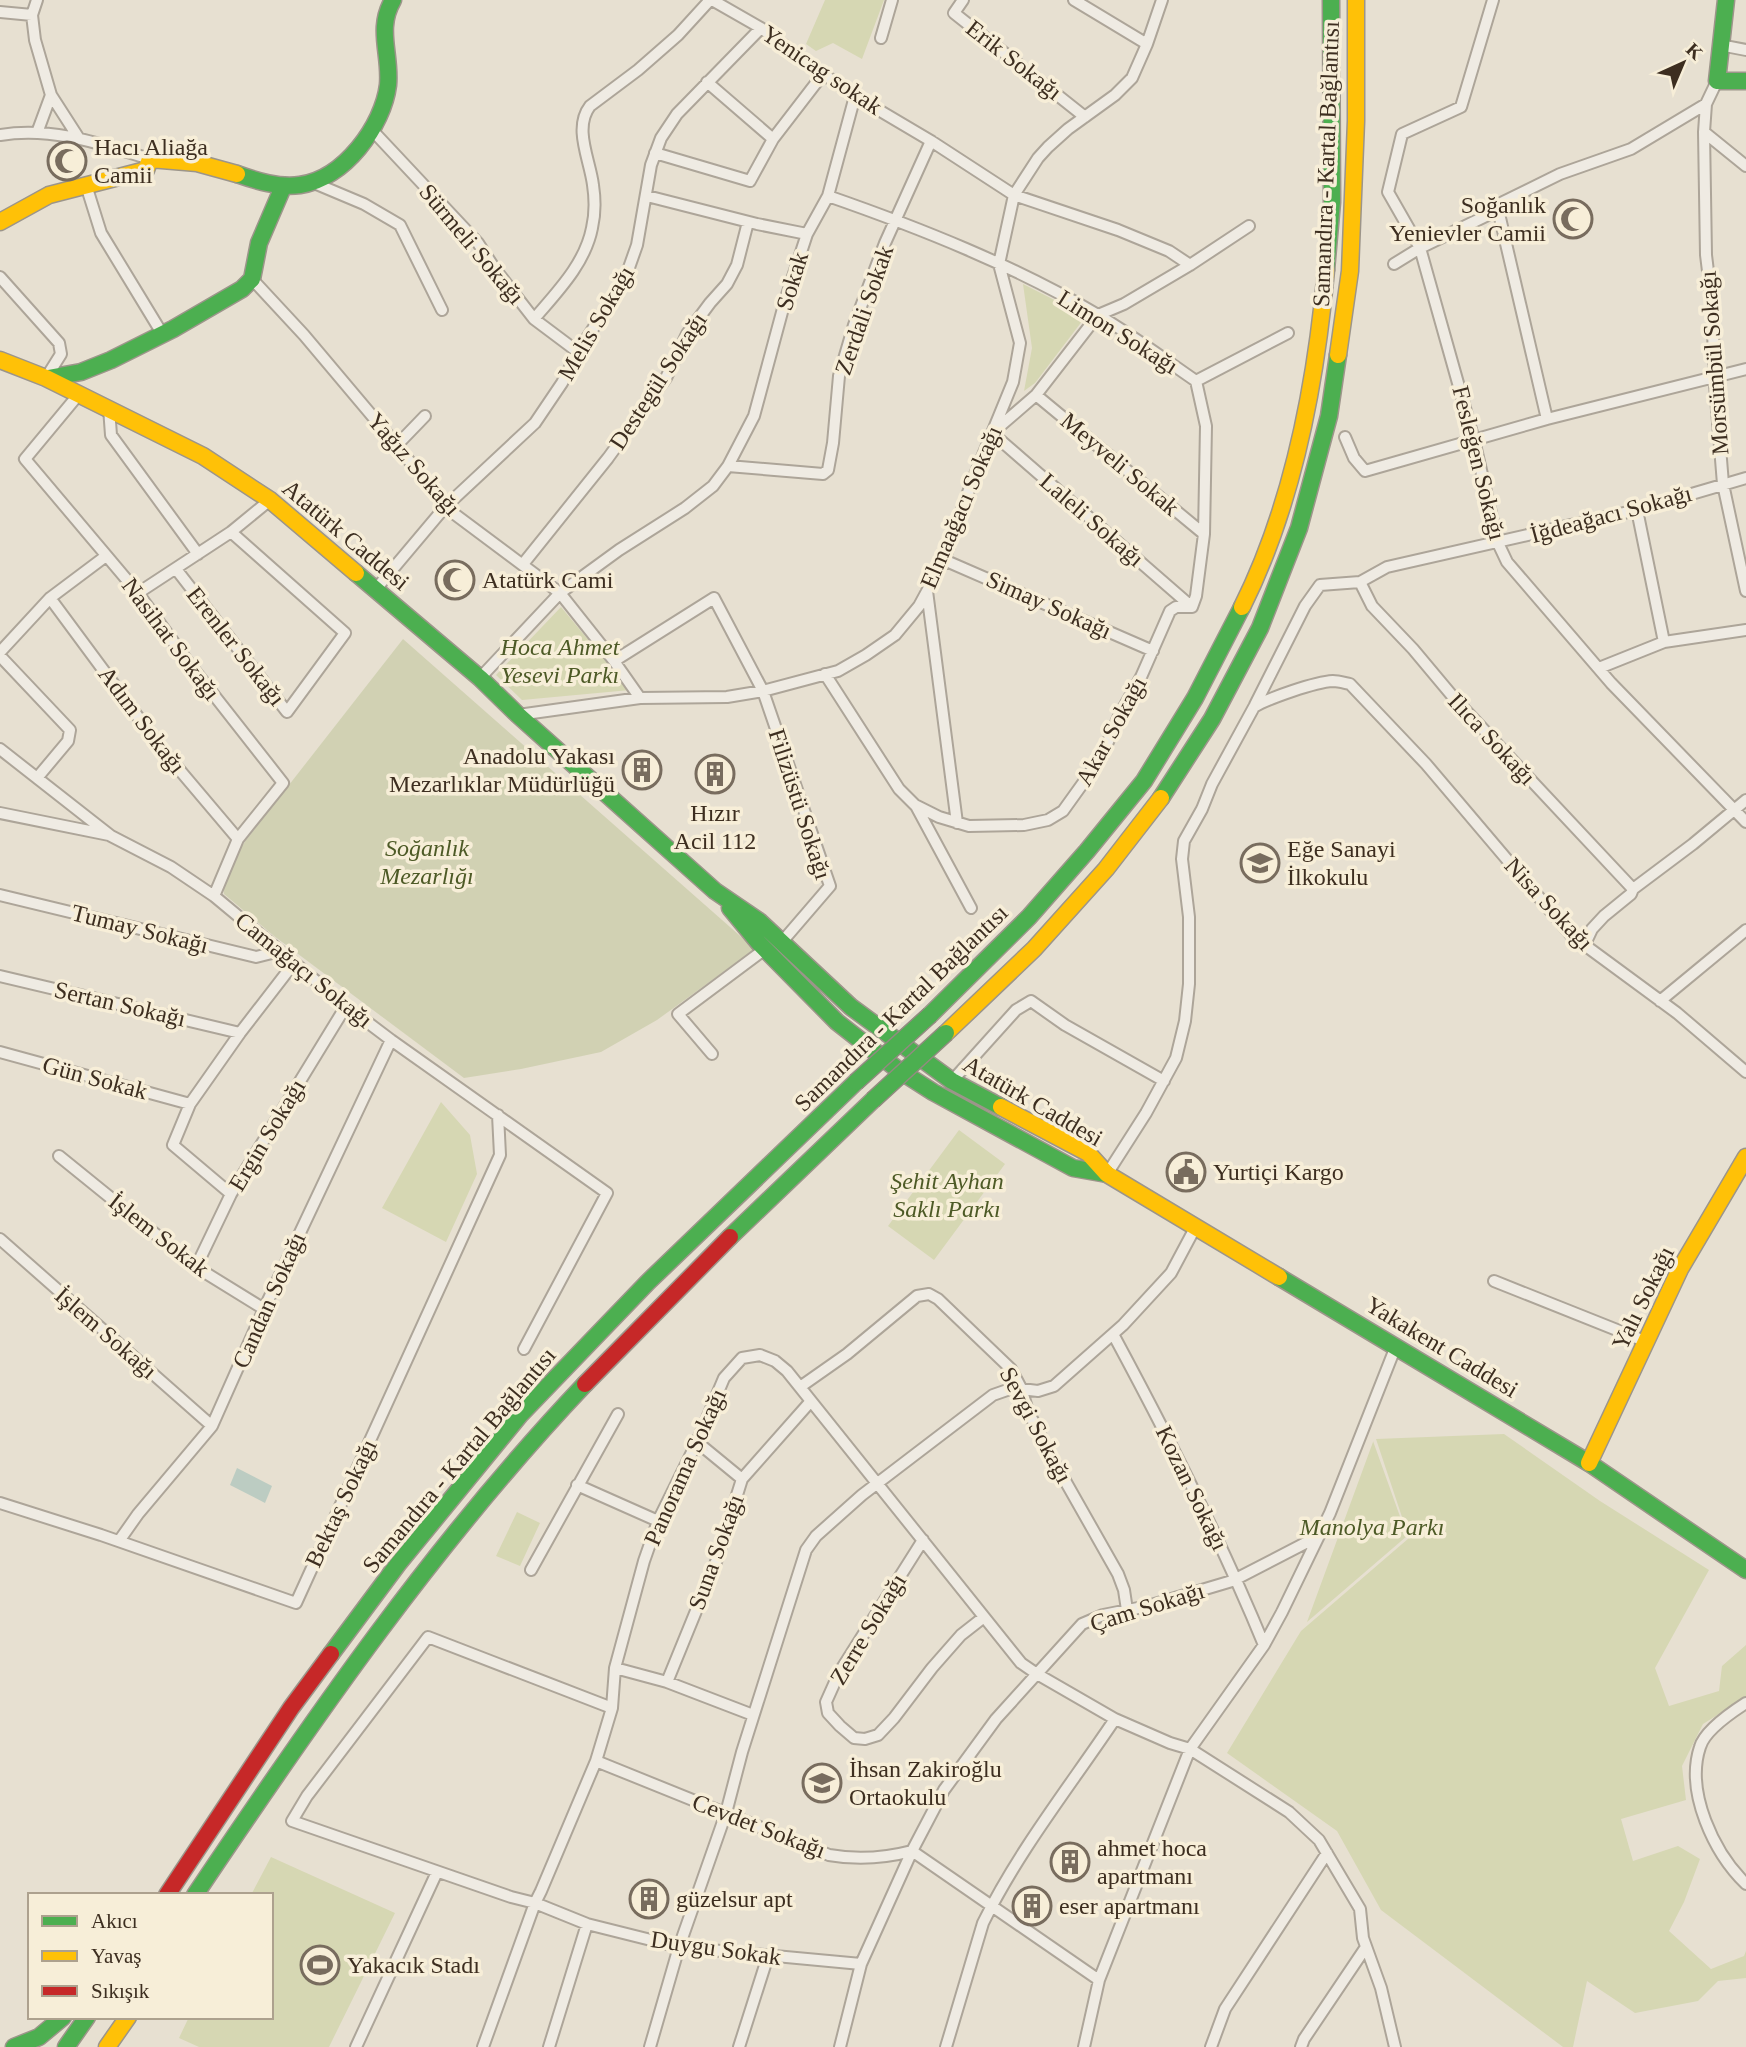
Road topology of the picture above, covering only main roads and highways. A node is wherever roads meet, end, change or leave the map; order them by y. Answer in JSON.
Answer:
{"nodes":[{"id":1,"x":393,"y":0,"type":"edge"},
{"id":2,"x":1356,"y":0,"type":"edge"},
{"id":3,"x":1367,"y":0,"type":"edge"},
{"id":4,"x":1727,"y":0,"type":"edge"},
{"id":5,"x":1331,"y":2,"type":"edge"},
{"id":6,"x":1746,"y":80,"type":"edge"},
{"id":7,"x":1356,"y":121,"type":"junction"},
{"id":8,"x":283,"y":187,"type":"junction"},
{"id":9,"x":0,"y":222,"type":"edge"},
{"id":10,"x":0,"y":360,"type":"edge"},
{"id":11,"x":102,"y":364,"type":"junction"},
{"id":12,"x":46,"y":378,"type":"junction"},
{"id":13,"x":86,"y":397,"type":"junction"},
{"id":14,"x":715,"y":891,"type":"junction"},
{"id":15,"x":1746,"y":1157,"type":"edge"},
{"id":16,"x":1107,"y":1174,"type":"junction"},
{"id":17,"x":1590,"y":1462,"type":"junction"},
{"id":18,"x":1746,"y":1570,"type":"edge"},
{"id":19,"x":291,"y":1708,"type":"junction"},
{"id":20,"x":243,"y":1822,"type":"junction"},
{"id":21,"x":155,"y":1893,"type":"edge"},
{"id":22,"x":168,"y":1893,"type":"edge"},
{"id":23,"x":196,"y":1893,"type":"edge"},
{"id":24,"x":206,"y":1893,"type":"edge"},
{"id":25,"x":60,"y":2019,"type":"edge"},
{"id":26,"x":86,"y":2019,"type":"edge"},
{"id":27,"x":112,"y":2019,"type":"edge"},
{"id":28,"x":127,"y":2019,"type":"edge"},
{"id":29,"x":14,"y":2047,"type":"edge"},
{"id":30,"x":66,"y":2047,"type":"edge"},
{"id":31,"x":93,"y":2047,"type":"edge"},
{"id":32,"x":107,"y":2047,"type":"edge"}],
"edges":[{"from":1,"to":8,"type":"main road"},
{"from":2,"to":7,"type":"main road","name":"Samandıra - Kartal Bağlantısı"},
{"from":3,"to":7,"type":"main road"},
{"from":4,"to":6,"type":"main road"},
{"from":5,"to":19,"type":"main road","name":"Samandıra - Kartal Bağlantısı","bridge":true},
{"from":7,"to":20,"type":"main road","name":"Samandıra - Kartal Bağlantısı","bridge":true},
{"from":8,"to":9,"type":"main road"},
{"from":8,"to":11,"type":"main road"},
{"from":10,"to":12,"type":"main road","name":"Atatürk Caddesi"},
{"from":11,"to":12,"type":"main road"},
{"from":11,"to":13,"type":"main road"},
{"from":12,"to":13,"type":"main road","name":"Atatürk Caddesi"},
{"from":13,"to":14,"type":"main road","name":"Atatürk Caddesi"},
{"from":14,"to":16,"type":"main road","name":"Atatürk Caddesi"},
{"from":14,"to":16,"type":"main road","name":"Atatürk Caddesi"},
{"from":15,"to":17,"type":"main road","name":"Yalı Sokağı"},
{"from":16,"to":17,"type":"main road","name":"Yakakent Caddesi"},
{"from":17,"to":18,"type":"main road","name":"Yakakent Caddesi"},
{"from":19,"to":21,"type":"main road"},
{"from":19,"to":22,"type":"main road","name":"Samandıra - Kartal Bağlantısı"},
{"from":20,"to":23,"type":"main road","name":"Samandıra - Kartal Bağlantısı"},
{"from":20,"to":24,"type":"main road"},
{"from":25,"to":29,"type":"main road"},
{"from":26,"to":30,"type":"main road"},
{"from":27,"to":31,"type":"main road"},
{"from":28,"to":32,"type":"main road"}]}
